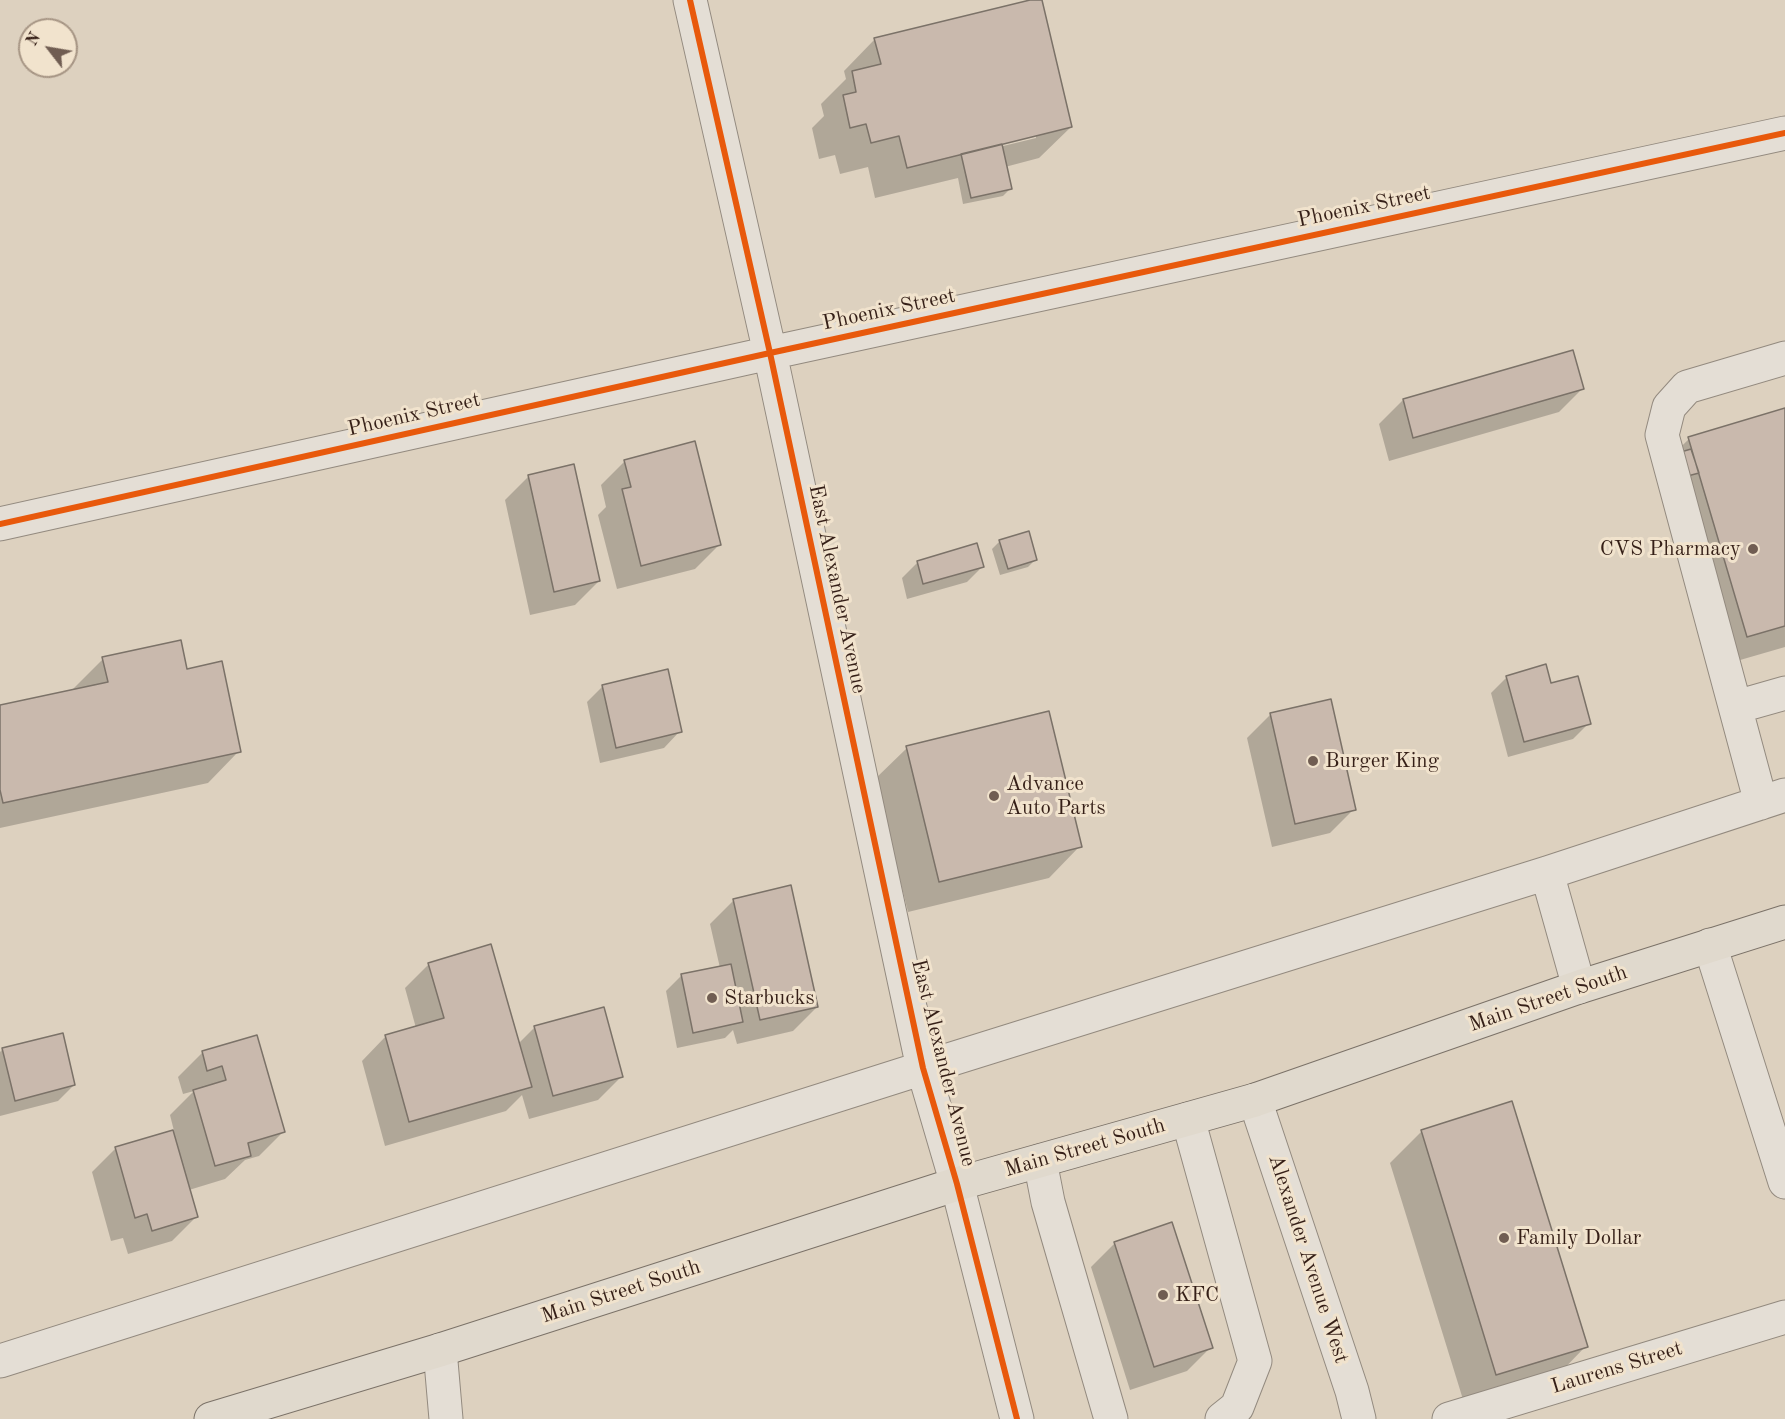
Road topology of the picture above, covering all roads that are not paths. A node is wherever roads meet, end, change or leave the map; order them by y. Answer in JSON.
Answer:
{"nodes":[{"id":1,"x":690,"y":0,"type":"edge"},
{"id":2,"x":1785,"y":133,"type":"edge"},
{"id":3,"x":770,"y":353,"type":"junction"},
{"id":4,"x":1785,"y":358,"type":"edge"},
{"id":5,"x":0,"y":524,"type":"edge"},
{"id":6,"x":1785,"y":693,"type":"edge"},
{"id":7,"x":1736,"y":707,"type":"junction"},
{"id":8,"x":1773,"y":799,"type":"edge"},
{"id":9,"x":1547,"y":873,"type":"junction"},
{"id":10,"x":1785,"y":922,"type":"edge"},
{"id":11,"x":1710,"y":945,"type":"junction"},
{"id":12,"x":1579,"y":987,"type":"junction"},
{"id":13,"x":923,"y":1068,"type":"junction"},
{"id":14,"x":1255,"y":1100,"type":"junction"},
{"id":15,"x":1188,"y":1119,"type":"junction"},
{"id":16,"x":1040,"y":1161,"type":"junction"},
{"id":17,"x":1785,"y":1182,"type":"edge"},
{"id":18,"x":957,"y":1184,"type":"junction"},
{"id":19,"x":1785,"y":1317,"type":"edge"},
{"id":20,"x":440,"y":1350,"type":"junction"},
{"id":21,"x":0,"y":1361,"type":"edge"},
{"id":22,"x":211,"y":1419,"type":"edge"},
{"id":23,"x":446,"y":1419,"type":"edge"},
{"id":24,"x":1017,"y":1419,"type":"edge"},
{"id":25,"x":1111,"y":1419,"type":"edge"},
{"id":26,"x":1222,"y":1419,"type":"edge"},
{"id":27,"x":1359,"y":1419,"type":"edge"},
{"id":28,"x":1449,"y":1419,"type":"edge"}],
"edges":[{"from":1,"to":3,"type":"street","name":"East Alexander Avenue"},
{"from":2,"to":3,"type":"street","name":"Phoenix Street"},
{"from":3,"to":5,"type":"street","name":"Phoenix Street"},
{"from":3,"to":13,"type":"street","name":"East Alexander Avenue"},
{"from":4,"to":7,"type":"street"},
{"from":6,"to":7,"type":"street"},
{"from":7,"to":8,"type":"street"},
{"from":8,"to":9,"type":"street"},
{"from":9,"to":12,"type":"street"},
{"from":9,"to":13,"type":"street"},
{"from":10,"to":11,"type":"main road","name":"Main Street South"},
{"from":11,"to":12,"type":"main road","name":"Main Street South"},
{"from":11,"to":17,"type":"street"},
{"from":12,"to":14,"type":"main road","name":"Main Street South"},
{"from":13,"to":18,"type":"street","name":"East Alexander Avenue"},
{"from":13,"to":21,"type":"street"},
{"from":14,"to":15,"type":"main road","name":"Main Street South"},
{"from":14,"to":27,"type":"street","name":"Alexander Avenue West"},
{"from":15,"to":16,"type":"main road","name":"Main Street South"},
{"from":15,"to":26,"type":"street"},
{"from":16,"to":18,"type":"main road","name":"Main Street South"},
{"from":16,"to":25,"type":"street"},
{"from":18,"to":20,"type":"main road","name":"Main Street South"},
{"from":18,"to":24,"type":"street","name":"East Alexander Avenue"},
{"from":19,"to":28,"type":"street","name":"Laurens Street"},
{"from":20,"to":22,"type":"main road","name":"Main Street South"},
{"from":20,"to":23,"type":"street"}]}
